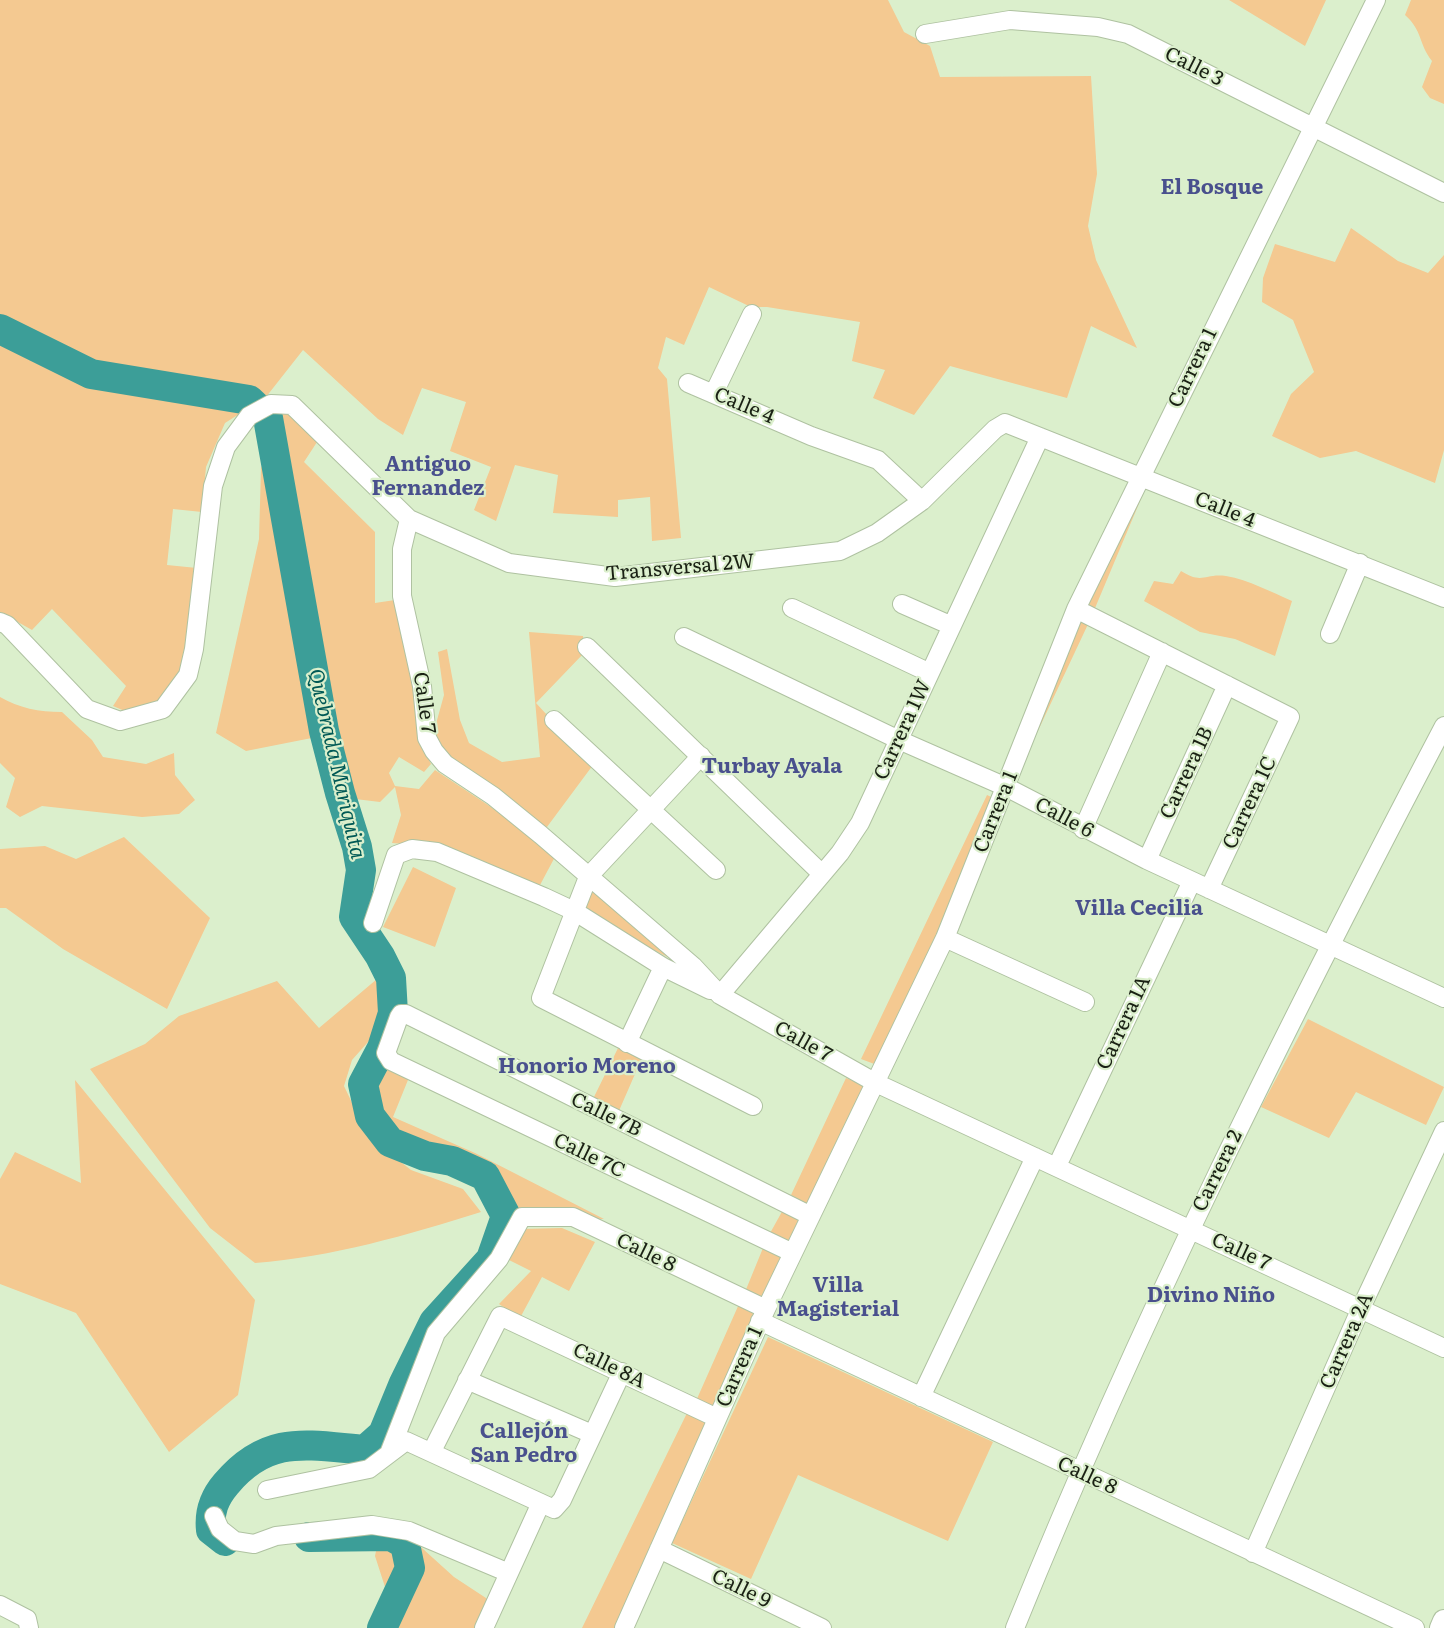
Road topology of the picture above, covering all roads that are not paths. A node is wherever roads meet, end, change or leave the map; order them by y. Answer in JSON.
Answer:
{"nodes":[{"id":1,"x":1376,"y":0,"type":"edge"},
{"id":2,"x":925,"y":34,"type":"dead end"},
{"id":3,"x":1313,"y":127,"type":"junction"},
{"id":4,"x":1444,"y":193,"type":"edge"},
{"id":5,"x":752,"y":314,"type":"dead end"},
{"id":6,"x":688,"y":383,"type":"dead end"},
{"id":7,"x":714,"y":393,"type":"junction"},
{"id":8,"x":1005,"y":423,"type":"joint"},
{"id":9,"x":1040,"y":437,"type":"junction"},
{"id":10,"x":1139,"y":476,"type":"junction"},
{"id":11,"x":922,"y":501,"type":"junction"},
{"id":12,"x":409,"y":519,"type":"junction"},
{"id":13,"x":1360,"y":563,"type":"junction"},
{"id":14,"x":1444,"y":598,"type":"edge"},
{"id":15,"x":902,"y":604,"type":"dead end"},
{"id":16,"x":792,"y":608,"type":"dead end"},
{"id":17,"x":1076,"y":609,"type":"junction"},
{"id":18,"x":0,"y":622,"type":"edge"},
{"id":19,"x":952,"y":626,"type":"junction"},
{"id":20,"x":1330,"y":634,"type":"dead end"},
{"id":21,"x":684,"y":637,"type":"dead end"},
{"id":22,"x":587,"y":647,"type":"dead end"},
{"id":23,"x":1162,"y":652,"type":"junction"},
{"id":24,"x":930,"y":673,"type":"junction"},
{"id":25,"x":1227,"y":685,"type":"junction"},
{"id":26,"x":554,"y":720,"type":"dead end"},
{"id":27,"x":1444,"y":726,"type":"edge"},
{"id":28,"x":899,"y":740,"type":"junction"},
{"id":29,"x":701,"y":756,"type":"junction"},
{"id":30,"x":1006,"y":787,"type":"junction"},
{"id":31,"x":650,"y":810,"type":"junction"},
{"id":32,"x":1083,"y":829,"type":"junction"},
{"id":33,"x":1147,"y":860,"type":"junction"},
{"id":34,"x":716,"y":870,"type":"dead end"},
{"id":35,"x":822,"y":874,"type":"junction"},
{"id":36,"x":588,"y":877,"type":"junction"},
{"id":37,"x":1192,"y":881,"type":"junction"},
{"id":38,"x":1209,"y":889,"type":"junction"},
{"id":39,"x":573,"y":911,"type":"junction"},
{"id":40,"x":373,"y":923,"type":"dead end"},
{"id":41,"x":945,"y":938,"type":"junction"},
{"id":42,"x":1328,"y":946,"type":"junction"},
{"id":43,"x":663,"y":967,"type":"junction"},
{"id":44,"x":720,"y":995,"type":"junction"},
{"id":45,"x":1444,"y":998,"type":"edge"},
{"id":46,"x":1085,"y":1002,"type":"dead end"},
{"id":47,"x":401,"y":1014,"type":"joint"},
{"id":48,"x":627,"y":1043,"type":"junction"},
{"id":49,"x":876,"y":1083,"type":"junction"},
{"id":50,"x":753,"y":1106,"type":"dead end"},
{"id":51,"x":1444,"y":1131,"type":"edge"},
{"id":52,"x":1035,"y":1156,"type":"junction"},
{"id":53,"x":1057,"y":1166,"type":"junction"},
{"id":54,"x":811,"y":1216,"type":"junction"},
{"id":55,"x":1190,"y":1228,"type":"junction"},
{"id":56,"x":793,"y":1254,"type":"junction"},
{"id":57,"x":1361,"y":1308,"type":"junction"},
{"id":58,"x":763,"y":1315,"type":"junction"},
{"id":59,"x":1444,"y":1348,"type":"edge"},
{"id":60,"x":622,"y":1372,"type":"junction"},
{"id":61,"x":467,"y":1380,"type":"junction"},
{"id":62,"x":921,"y":1396,"type":"junction"},
{"id":63,"x":717,"y":1418,"type":"junction"},
{"id":64,"x":592,"y":1434,"type":"junction"},
{"id":65,"x":390,"y":1451,"type":"junction"},
{"id":66,"x":432,"y":1451,"type":"junction"},
{"id":67,"x":1078,"y":1472,"type":"junction"},
{"id":68,"x":267,"y":1490,"type":"dead end"},
{"id":69,"x":540,"y":1505,"type":"junction"},
{"id":70,"x":214,"y":1516,"type":"dead end"},
{"id":71,"x":659,"y":1549,"type":"junction"},
{"id":72,"x":1253,"y":1553,"type":"junction"},
{"id":73,"x":509,"y":1573,"type":"junction"},
{"id":74,"x":0,"y":1605,"type":"edge"},
{"id":75,"x":1444,"y":1621,"type":"edge"},
{"id":76,"x":28,"y":1628,"type":"edge"},
{"id":77,"x":484,"y":1628,"type":"edge"},
{"id":78,"x":624,"y":1628,"type":"edge"},
{"id":79,"x":822,"y":1628,"type":"edge"},
{"id":80,"x":1015,"y":1628,"type":"edge"},
{"id":81,"x":1415,"y":1628,"type":"edge"},
{"id":82,"x":1441,"y":1628,"type":"edge"}],
"edges":[{"from":1,"to":3,"type":"street","name":"Carrera 1"},
{"from":2,"to":3,"type":"street","name":"Calle 3"},
{"from":3,"to":4,"type":"street","name":"Calle 3"},
{"from":3,"to":10,"type":"street","name":"Carrera 1"},
{"from":5,"to":7,"type":"street"},
{"from":6,"to":7,"type":"street","name":"Calle 4"},
{"from":7,"to":11,"type":"street","name":"Calle 4"},
{"from":8,"to":9,"type":"street","name":"Calle 4"},
{"from":8,"to":11,"type":"street","name":"Transversal 2W"},
{"from":9,"to":10,"type":"street","name":"Calle 4"},
{"from":9,"to":19,"type":"street","name":"Carrera 1W"},
{"from":10,"to":13,"type":"street","name":"Calle 4"},
{"from":10,"to":17,"type":"street","name":"Carrera 1"},
{"from":11,"to":12,"type":"street","name":"Transversal 2W"},
{"from":12,"to":18,"type":"street","name":"Transversal 2W"},
{"from":12,"to":36,"type":"street","name":"Calle 7"},
{"from":13,"to":14,"type":"street","name":"Calle 4"},
{"from":13,"to":20,"type":"street"},
{"from":15,"to":19,"type":"street"},
{"from":16,"to":24,"type":"street"},
{"from":17,"to":23,"type":"street"},
{"from":17,"to":30,"type":"street","name":"Carrera 1"},
{"from":19,"to":24,"type":"street","name":"Carrera 1W"},
{"from":21,"to":28,"type":"street","name":"Calle 6"},
{"from":22,"to":29,"type":"street"},
{"from":23,"to":25,"type":"street"},
{"from":23,"to":32,"type":"street"},
{"from":24,"to":28,"type":"street","name":"Carrera 1W"},
{"from":25,"to":33,"type":"street","name":"Carrera 1B"},
{"from":25,"to":38,"type":"street","name":"Carrera 1C"},
{"from":26,"to":31,"type":"street"},
{"from":27,"to":42,"type":"street","name":"Carrera 2"},
{"from":28,"to":30,"type":"street","name":"Calle 6"},
{"from":28,"to":35,"type":"street","name":"Carrera 1W"},
{"from":29,"to":31,"type":"street"},
{"from":29,"to":35,"type":"street"},
{"from":30,"to":32,"type":"street","name":"Calle 6"},
{"from":30,"to":41,"type":"street","name":"Carrera 1"},
{"from":31,"to":34,"type":"street"},
{"from":31,"to":36,"type":"street"},
{"from":32,"to":33,"type":"street","name":"Calle 6"},
{"from":33,"to":37,"type":"street","name":"Calle 6"},
{"from":35,"to":44,"type":"street","name":"Carrera 1W"},
{"from":36,"to":39,"type":"street"},
{"from":36,"to":44,"type":"street","name":"Calle 7"},
{"from":37,"to":38,"type":"street","name":"Calle 6"},
{"from":37,"to":53,"type":"street","name":"Carrera 1A"},
{"from":38,"to":42,"type":"street","name":"Calle 6"},
{"from":39,"to":40,"type":"street"},
{"from":39,"to":43,"type":"street"},
{"from":39,"to":48,"type":"street"},
{"from":41,"to":46,"type":"street"},
{"from":41,"to":49,"type":"street","name":"Carrera 1"},
{"from":42,"to":45,"type":"street","name":"Calle 6"},
{"from":42,"to":55,"type":"street","name":"Carrera 2"},
{"from":43,"to":44,"type":"street"},
{"from":43,"to":48,"type":"street"},
{"from":44,"to":49,"type":"street","name":"Calle 7"},
{"from":47,"to":54,"type":"street","name":"Calle 7B"},
{"from":47,"to":56,"type":"street","name":"Calle 7C"},
{"from":48,"to":50,"type":"street"},
{"from":49,"to":52,"type":"street","name":"Calle 7"},
{"from":49,"to":54,"type":"street","name":"Carrera 1"},
{"from":51,"to":57,"type":"street","name":"Carrera 2A"},
{"from":52,"to":53,"type":"street","name":"Calle 7"},
{"from":52,"to":62,"type":"street"},
{"from":53,"to":55,"type":"street","name":"Calle 7"},
{"from":54,"to":56,"type":"street","name":"Carrera 1"},
{"from":55,"to":57,"type":"street","name":"Calle 7"},
{"from":55,"to":67,"type":"street","name":"Carrera 2"},
{"from":56,"to":58,"type":"street","name":"Carrera 1"},
{"from":57,"to":59,"type":"street","name":"Calle 7"},
{"from":57,"to":72,"type":"street","name":"Carrera 2A"},
{"from":58,"to":62,"type":"street","name":"Calle 8"},
{"from":58,"to":63,"type":"street","name":"Carrera 1"},
{"from":58,"to":65,"type":"street","name":"Calle 8"},
{"from":60,"to":61,"type":"street","name":"Calle 8A"},
{"from":60,"to":63,"type":"street","name":"Calle 8A"},
{"from":60,"to":64,"type":"street"},
{"from":61,"to":64,"type":"street"},
{"from":61,"to":66,"type":"street"},
{"from":62,"to":67,"type":"street","name":"Calle 8"},
{"from":63,"to":71,"type":"street","name":"Carrera 1"},
{"from":64,"to":69,"type":"street"},
{"from":65,"to":66,"type":"street"},
{"from":65,"to":68,"type":"street"},
{"from":66,"to":69,"type":"street"},
{"from":67,"to":72,"type":"street","name":"Calle 8"},
{"from":67,"to":80,"type":"street","name":"Carrera 2"},
{"from":69,"to":73,"type":"street"},
{"from":70,"to":73,"type":"street"},
{"from":71,"to":78,"type":"street","name":"Carrera 1"},
{"from":71,"to":79,"type":"street","name":"Calle 9"},
{"from":72,"to":81,"type":"street","name":"Calle 8"},
{"from":73,"to":77,"type":"street"},
{"from":74,"to":76,"type":"street"},
{"from":75,"to":82,"type":"street"}]}
